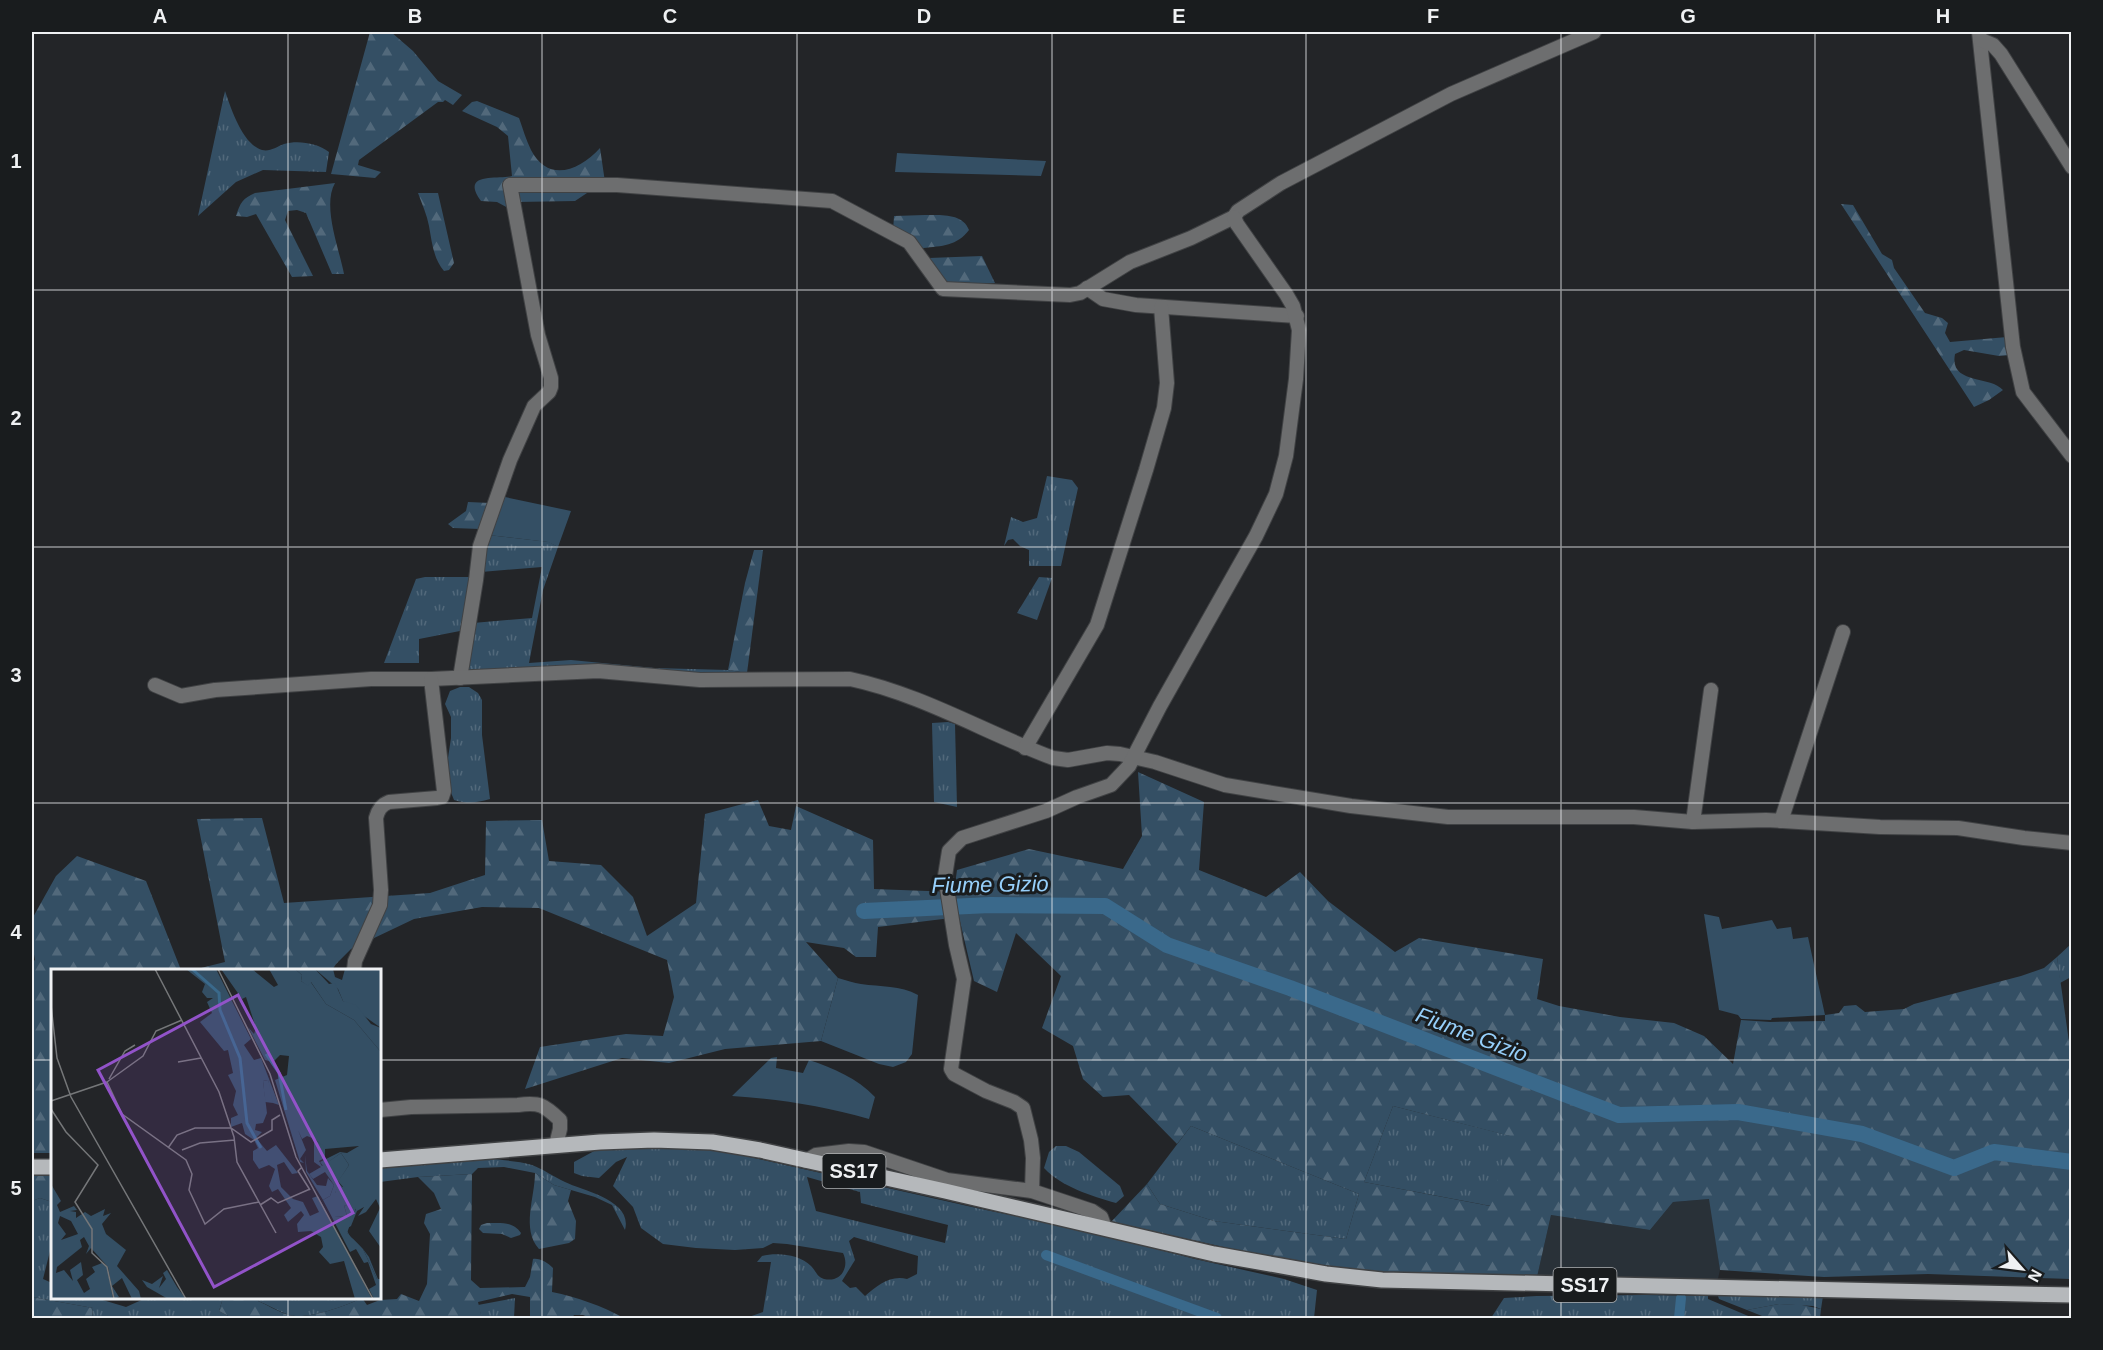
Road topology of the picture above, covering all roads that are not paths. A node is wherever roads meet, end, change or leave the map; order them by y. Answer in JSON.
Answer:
{"nodes":[{"id":1,"x":1594,"y":32,"type":"edge"},
{"id":2,"x":1980,"y":36,"type":"edge"},
{"id":3,"x":2072,"y":167,"type":"edge"},
{"id":4,"x":1234,"y":217,"type":"junction"},
{"id":5,"x":1087,"y":288,"type":"junction"},
{"id":6,"x":1161,"y":307,"type":"junction"},
{"id":7,"x":1297,"y":316,"type":"junction"},
{"id":8,"x":2072,"y":456,"type":"edge"},
{"id":9,"x":1843,"y":632,"type":"dead end"},
{"id":10,"x":460,"y":678,"type":"junction"},
{"id":11,"x":431,"y":679,"type":"junction"},
{"id":12,"x":155,"y":685,"type":"dead end"},
{"id":13,"x":1711,"y":690,"type":"dead end"},
{"id":14,"x":1025,"y":748,"type":"junction"},
{"id":15,"x":1133,"y":757,"type":"junction"},
{"id":16,"x":1780,"y":821,"type":"junction"},
{"id":17,"x":1693,"y":822,"type":"junction"},
{"id":18,"x":2072,"y":843,"type":"edge"},
{"id":19,"x":354,"y":969,"type":"edge"},
{"id":20,"x":381,"y":1110,"type":"edge"},
{"id":21,"x":556,"y":1145,"type":"junction"},
{"id":22,"x":381,"y":1160,"type":"edge"},
{"id":23,"x":32,"y":1167,"type":"edge"},
{"id":24,"x":51,"y":1167,"type":"edge"},
{"id":25,"x":946,"y":1186,"type":"junction"},
{"id":26,"x":1032,"y":1191,"type":"junction"},
{"id":27,"x":1105,"y":1228,"type":"junction"},
{"id":28,"x":2072,"y":1295,"type":"edge"}],
"edges":[{"from":1,"to":4,"type":"street"},
{"from":2,"to":3,"type":"street"},
{"from":2,"to":8,"type":"street"},
{"from":4,"to":5,"type":"street"},
{"from":4,"to":7,"type":"street"},
{"from":5,"to":6,"type":"street"},
{"from":5,"to":10,"type":"street"},
{"from":6,"to":7,"type":"street"},
{"from":6,"to":14,"type":"street"},
{"from":7,"to":15,"type":"street"},
{"from":9,"to":16,"type":"street"},
{"from":10,"to":11,"type":"street"},
{"from":10,"to":14,"type":"street"},
{"from":11,"to":12,"type":"street"},
{"from":11,"to":19,"type":"street"},
{"from":13,"to":17,"type":"street"},
{"from":14,"to":15,"type":"street"},
{"from":15,"to":17,"type":"street"},
{"from":15,"to":26,"type":"street"},
{"from":16,"to":17,"type":"street"},
{"from":16,"to":18,"type":"street"},
{"from":20,"to":21,"type":"street"},
{"from":21,"to":22,"type":"main road","number":"SS17"},
{"from":21,"to":25,"type":"main road","number":"SS17"},
{"from":23,"to":24,"type":"main road"},
{"from":25,"to":26,"type":"street"},
{"from":25,"to":27,"type":"main road","number":"SS17"},
{"from":26,"to":27,"type":"street"},
{"from":27,"to":28,"type":"main road","number":"SS17"}]}
